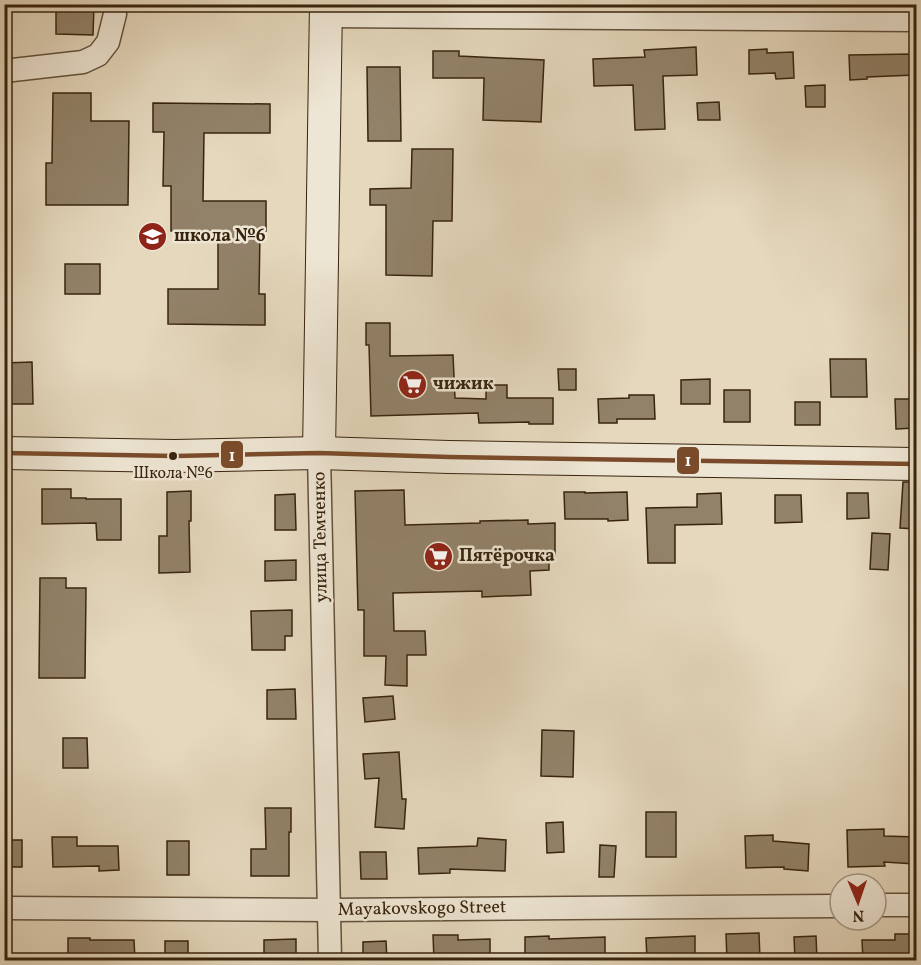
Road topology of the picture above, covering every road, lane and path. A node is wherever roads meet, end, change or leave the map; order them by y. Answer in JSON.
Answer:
{"nodes":[{"id":1,"x":116,"y":4,"type":"edge"},
{"id":2,"x":326,"y":10,"type":"edge"},
{"id":3,"x":916,"y":20,"type":"edge"},
{"id":4,"x":4,"y":71,"type":"edge"},
{"id":5,"x":4,"y":453,"type":"edge"},
{"id":6,"x":319,"y":453,"type":"junction"},
{"id":7,"x":916,"y":464,"type":"edge"},
{"id":8,"x":888,"y":905,"type":"edge"},
{"id":9,"x":916,"y":905,"type":"edge"},
{"id":10,"x":828,"y":906,"type":"edge"},
{"id":11,"x":4,"y":908,"type":"edge"},
{"id":12,"x":330,"y":910,"type":"junction"},
{"id":13,"x":330,"y":960,"type":"edge"}],
"edges":[{"from":1,"to":4,"type":"street"},
{"from":2,"to":3,"type":"street"},
{"from":2,"to":6,"type":"main road","name":"улица Темченко"},
{"from":5,"to":6,"type":"main road"},
{"from":6,"to":7,"type":"main road"},
{"from":6,"to":12,"type":"street","name":"улица Темченко"},
{"from":8,"to":9,"type":"street"},
{"from":10,"to":12,"type":"street","name":"Mayakovskogo Street"},
{"from":11,"to":12,"type":"street","name":"Mayakovskogo Street"},
{"from":12,"to":13,"type":"street","name":"улица Темченко"}]}
